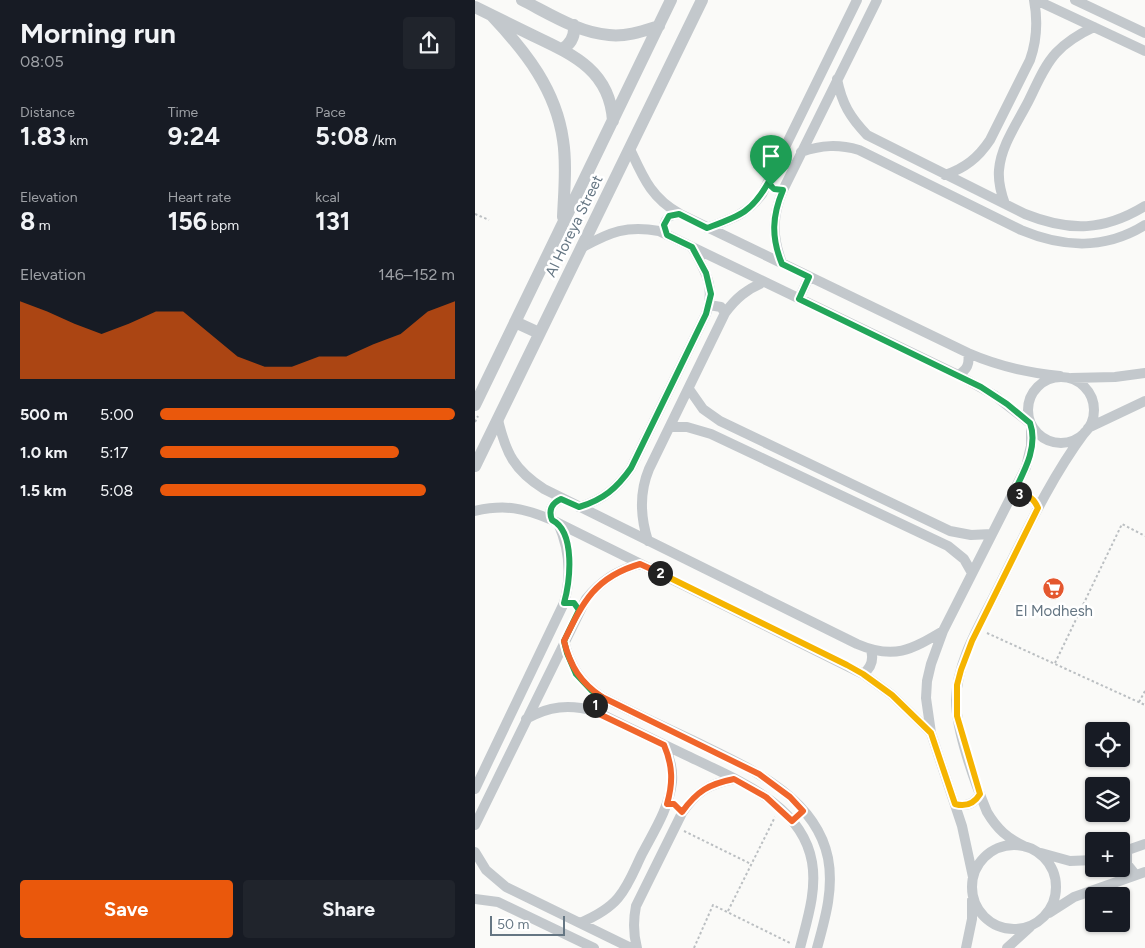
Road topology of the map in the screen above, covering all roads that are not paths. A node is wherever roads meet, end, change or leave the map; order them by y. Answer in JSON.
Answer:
{"nodes":[{"id":1,"x":521,"y":0,"type":"edge"},
{"id":2,"x":671,"y":0,"type":"edge"},
{"id":3,"x":702,"y":0,"type":"edge"},
{"id":4,"x":857,"y":0,"type":"edge"},
{"id":5,"x":877,"y":0,"type":"edge"},
{"id":6,"x":1035,"y":0,"type":"edge"},
{"id":7,"x":1075,"y":0,"type":"edge"},
{"id":8,"x":475,"y":7,"type":"edge"},
{"id":9,"x":493,"y":16,"type":"junction"},
{"id":10,"x":574,"y":25,"type":"junction"},
{"id":11,"x":659,"y":26,"type":"junction"},
{"id":12,"x":1130,"y":26,"type":"junction"},
{"id":13,"x":1094,"y":27,"type":"junction"},
{"id":14,"x":1145,"y":33,"type":"edge"},
{"id":15,"x":1123,"y":41,"type":"junction"},
{"id":16,"x":562,"y":49,"type":"junction"},
{"id":17,"x":1145,"y":51,"type":"edge"},
{"id":18,"x":1030,"y":60,"type":"junction"},
{"id":19,"x":1046,"y":67,"type":"junction"},
{"id":20,"x":837,"y":79,"type":"junction"},
{"id":21,"x":613,"y":121,"type":"junction"},
{"id":22,"x":867,"y":136,"type":"junction"},
{"id":23,"x":990,"y":140,"type":"junction"},
{"id":24,"x":1004,"y":148,"type":"junction"},
{"id":25,"x":630,"y":149,"type":"junction"},
{"id":26,"x":859,"y":150,"type":"junction"},
{"id":27,"x":801,"y":152,"type":"junction"},
{"id":28,"x":945,"y":175,"type":"junction"},
{"id":29,"x":768,"y":183,"type":"junction"},
{"id":30,"x":783,"y":190,"type":"junction"},
{"id":31,"x":1005,"y":204,"type":"junction"},
{"id":32,"x":1145,"y":206,"type":"edge"},
{"id":33,"x":679,"y":214,"type":"junction"},
{"id":34,"x":563,"y":223,"type":"junction"},
{"id":35,"x":1145,"y":225,"type":"edge"},
{"id":36,"x":707,"y":228,"type":"junction"},
{"id":37,"x":667,"y":235,"type":"junction"},
{"id":38,"x":583,"y":247,"type":"junction"},
{"id":39,"x":692,"y":247,"type":"junction"},
{"id":40,"x":782,"y":264,"type":"junction"},
{"id":41,"x":809,"y":277,"type":"junction"},
{"id":42,"x":764,"y":282,"type":"junction"},
{"id":43,"x":799,"y":299,"type":"junction"},
{"id":44,"x":709,"y":305,"type":"junction"},
{"id":45,"x":725,"y":313,"type":"junction"},
{"id":46,"x":515,"y":322,"type":"junction"},
{"id":47,"x":539,"y":333,"type":"junction"},
{"id":48,"x":967,"y":353,"type":"junction"},
{"id":49,"x":1145,"y":373,"type":"edge"},
{"id":50,"x":958,"y":375,"type":"junction"},
{"id":51,"x":1060,"y":376,"type":"junction"},
{"id":52,"x":1071,"y":378,"type":"junction"},
{"id":53,"x":689,"y":389,"type":"junction"},
{"id":54,"x":1145,"y":401,"type":"edge"},
{"id":55,"x":477,"y":409,"type":"edge"},
{"id":56,"x":498,"y":420,"type":"junction"},
{"id":57,"x":1031,"y":424,"type":"junction"},
{"id":58,"x":670,"y":428,"type":"junction"},
{"id":59,"x":1086,"y":430,"type":"junction"},
{"id":60,"x":475,"y":466,"type":"edge"},
{"id":61,"x":631,"y":468,"type":"junction"},
{"id":62,"x":647,"y":475,"type":"junction"},
{"id":63,"x":1012,"y":496,"type":"junction"},
{"id":64,"x":561,"y":499,"type":"junction"},
{"id":65,"x":579,"y":507,"type":"junction"},
{"id":66,"x":1038,"y":508,"type":"junction"},
{"id":67,"x":475,"y":511,"type":"edge"},
{"id":68,"x":555,"y":522,"type":"junction"},
{"id":69,"x":992,"y":534,"type":"junction"},
{"id":70,"x":647,"y":541,"type":"junction"},
{"id":71,"x":640,"y":564,"type":"junction"},
{"id":72,"x":972,"y":573,"type":"junction"},
{"id":73,"x":564,"y":603,"type":"junction"},
{"id":74,"x":579,"y":610,"type":"junction"},
{"id":75,"x":943,"y":631,"type":"junction"},
{"id":76,"x":564,"y":641,"type":"junction"},
{"id":77,"x":871,"y":650,"type":"junction"},
{"id":78,"x":863,"y":674,"type":"junction"},
{"id":79,"x":602,"y":697,"type":"junction"},
{"id":80,"x":595,"y":712,"type":"junction"},
{"id":81,"x":526,"y":719,"type":"junction"},
{"id":82,"x":931,"y":733,"type":"junction"},
{"id":83,"x":664,"y":745,"type":"junction"},
{"id":84,"x":485,"y":768,"type":"junction"},
{"id":85,"x":500,"y":774,"type":"junction"},
{"id":86,"x":734,"y":779,"type":"junction"},
{"id":87,"x":475,"y":789,"type":"edge"},
{"id":88,"x":980,"y":794,"type":"junction"},
{"id":89,"x":667,"y":804,"type":"junction"},
{"id":90,"x":955,"y":804,"type":"junction"},
{"id":91,"x":803,"y":811,"type":"junction"},
{"id":92,"x":682,"y":812,"type":"junction"},
{"id":93,"x":792,"y":821,"type":"junction"},
{"id":94,"x":475,"y":825,"type":"edge"},
{"id":95,"x":1145,"y":844,"type":"edge"},
{"id":96,"x":1026,"y":847,"type":"junction"},
{"id":97,"x":1130,"y":850,"type":"edge"},
{"id":98,"x":475,"y":852,"type":"edge"},
{"id":99,"x":1038,"y":853,"type":"junction"},
{"id":100,"x":1085,"y":860,"type":"edge"},
{"id":101,"x":1140,"y":873,"type":"edge"},
{"id":102,"x":973,"y":877,"type":"junction"},
{"id":103,"x":626,"y":886,"type":"junction"},
{"id":104,"x":506,"y":887,"type":"junction"},
{"id":105,"x":972,"y":891,"type":"junction"},
{"id":106,"x":642,"y":892,"type":"junction"},
{"id":107,"x":475,"y":899,"type":"edge"},
{"id":108,"x":498,"y":902,"type":"junction"},
{"id":109,"x":1046,"y":914,"type":"junction"},
{"id":110,"x":580,"y":923,"type":"junction"},
{"id":111,"x":1035,"y":923,"type":"junction"},
{"id":112,"x":593,"y":948,"type":"edge"},
{"id":113,"x":631,"y":948,"type":"edge"},
{"id":114,"x":637,"y":948,"type":"edge"},
{"id":115,"x":800,"y":948,"type":"edge"},
{"id":116,"x":817,"y":948,"type":"edge"},
{"id":117,"x":966,"y":948,"type":"edge"},
{"id":118,"x":1007,"y":948,"type":"edge"}],
"edges":[{"from":1,"to":10,"type":"street"},
{"from":2,"to":11,"type":"street","name":"Al Horeya Street"},
{"from":3,"to":25,"type":"street","name":"Al Horeya Street"},
{"from":4,"to":29,"type":"street"},
{"from":5,"to":20,"type":"street"},
{"from":6,"to":13,"type":"street"},
{"from":6,"to":18,"type":"street"},
{"from":7,"to":12,"type":"street"},
{"from":8,"to":9,"type":"street"},
{"from":9,"to":16,"type":"street"},
{"from":9,"to":34,"type":"street"},
{"from":10,"to":11,"type":"street"},
{"from":10,"to":16,"type":"street"},
{"from":11,"to":21,"type":"street","name":"Al Horeya Street"},
{"from":12,"to":14,"type":"street"},
{"from":12,"to":15,"type":"street"},
{"from":13,"to":15,"type":"street"},
{"from":13,"to":19,"type":"street"},
{"from":15,"to":17,"type":"street"},
{"from":16,"to":21,"type":"street"},
{"from":18,"to":19,"type":"street"},
{"from":18,"to":23,"type":"street"},
{"from":19,"to":24,"type":"street"},
{"from":20,"to":22,"type":"street"},
{"from":20,"to":27,"type":"street"},
{"from":21,"to":34,"type":"street","name":"Al Horeya Street"},
{"from":22,"to":26,"type":"street"},
{"from":22,"to":28,"type":"street"},
{"from":23,"to":24,"type":"street"},
{"from":23,"to":28,"type":"street"},
{"from":24,"to":31,"type":"street"},
{"from":25,"to":33,"type":"street"},
{"from":25,"to":38,"type":"street","name":"Al Horeya Street"},
{"from":26,"to":27,"type":"street"},
{"from":26,"to":35,"type":"street"},
{"from":27,"to":30,"type":"street"},
{"from":28,"to":31,"type":"street"},
{"from":29,"to":30,"type":"street"},
{"from":29,"to":36,"type":"street"},
{"from":30,"to":40,"type":"street"},
{"from":31,"to":32,"type":"street"},
{"from":33,"to":36,"type":"street"},
{"from":33,"to":37,"type":"street"},
{"from":34,"to":46,"type":"street","name":"Al Horeya Street"},
{"from":36,"to":40,"type":"street"},
{"from":37,"to":38,"type":"street"},
{"from":37,"to":39,"type":"street"},
{"from":38,"to":47,"type":"street","name":"Al Horeya Street"},
{"from":39,"to":42,"type":"street"},
{"from":39,"to":44,"type":"street"},
{"from":40,"to":41,"type":"street"},
{"from":41,"to":43,"type":"street"},
{"from":41,"to":48,"type":"street"},
{"from":42,"to":43,"type":"street"},
{"from":42,"to":45,"type":"street"},
{"from":43,"to":50,"type":"street"},
{"from":44,"to":45,"type":"street"},
{"from":44,"to":61,"type":"street"},
{"from":45,"to":53,"type":"street"},
{"from":46,"to":47,"type":"street"},
{"from":46,"to":55,"type":"street","name":"Al Horeya Street"},
{"from":47,"to":56,"type":"street","name":"Al Horeya Street"},
{"from":48,"to":50,"type":"street"},
{"from":48,"to":51,"type":"street"},
{"from":49,"to":52,"type":"street"},
{"from":50,"to":57,"type":"street"},
{"from":51,"to":52,"type":"street"},
{"from":51,"to":57,"type":"street"},
{"from":52,"to":59,"type":"street"},
{"from":53,"to":58,"type":"street"},
{"from":53,"to":69,"type":"street"},
{"from":54,"to":59,"type":"street"},
{"from":56,"to":60,"type":"street","name":"Al Horeya Street"},
{"from":56,"to":64,"type":"street"},
{"from":57,"to":59,"type":"street"},
{"from":57,"to":63,"type":"street"},
{"from":58,"to":62,"type":"street"},
{"from":58,"to":72,"type":"street"},
{"from":59,"to":66,"type":"street"},
{"from":61,"to":62,"type":"street"},
{"from":61,"to":65,"type":"street"},
{"from":62,"to":70,"type":"street"},
{"from":63,"to":66,"type":"street"},
{"from":63,"to":69,"type":"street"},
{"from":64,"to":65,"type":"street"},
{"from":64,"to":68,"type":"street"},
{"from":65,"to":70,"type":"street"},
{"from":66,"to":88,"type":"street"},
{"from":67,"to":68,"type":"street"},
{"from":68,"to":71,"type":"street"},
{"from":68,"to":73,"type":"street"},
{"from":69,"to":72,"type":"street"},
{"from":70,"to":77,"type":"street"},
{"from":71,"to":74,"type":"street"},
{"from":71,"to":78,"type":"street"},
{"from":72,"to":75,"type":"street"},
{"from":73,"to":74,"type":"street"},
{"from":73,"to":84,"type":"street"},
{"from":74,"to":76,"type":"street"},
{"from":75,"to":77,"type":"street"},
{"from":75,"to":82,"type":"street"},
{"from":76,"to":79,"type":"street"},
{"from":76,"to":81,"type":"street"},
{"from":77,"to":78,"type":"street"},
{"from":78,"to":82,"type":"street"},
{"from":79,"to":80,"type":"street"},
{"from":79,"to":91,"type":"street"},
{"from":80,"to":81,"type":"street"},
{"from":80,"to":83,"type":"street"},
{"from":81,"to":85,"type":"street"},
{"from":82,"to":90,"type":"street"},
{"from":83,"to":86,"type":"street"},
{"from":83,"to":89,"type":"street"},
{"from":84,"to":85,"type":"street"},
{"from":84,"to":87,"type":"street"},
{"from":85,"to":94,"type":"street"},
{"from":86,"to":92,"type":"street"},
{"from":86,"to":93,"type":"street"},
{"from":88,"to":90,"type":"street"},
{"from":88,"to":96,"type":"street"},
{"from":89,"to":92,"type":"street"},
{"from":89,"to":103,"type":"street"},
{"from":90,"to":102,"type":"street"},
{"from":91,"to":93,"type":"street"},
{"from":91,"to":116,"type":"street"},
{"from":92,"to":106,"type":"street"},
{"from":93,"to":115,"type":"street"},
{"from":95,"to":97,"type":"street"},
{"from":96,"to":99,"type":"street"},
{"from":96,"to":102,"type":"street"},
{"from":98,"to":104,"type":"street"},
{"from":99,"to":100,"type":"street"},
{"from":99,"to":109,"type":"street"},
{"from":101,"to":109,"type":"street"},
{"from":102,"to":105,"type":"street"},
{"from":103,"to":106,"type":"street"},
{"from":103,"to":110,"type":"street"},
{"from":104,"to":108,"type":"street"},
{"from":104,"to":110,"type":"street"},
{"from":105,"to":111,"type":"street"},
{"from":105,"to":117,"type":"street"},
{"from":106,"to":114,"type":"street"},
{"from":107,"to":108,"type":"street"},
{"from":108,"to":112,"type":"street"},
{"from":109,"to":111,"type":"street"},
{"from":110,"to":113,"type":"street"},
{"from":111,"to":118,"type":"street"}]}
